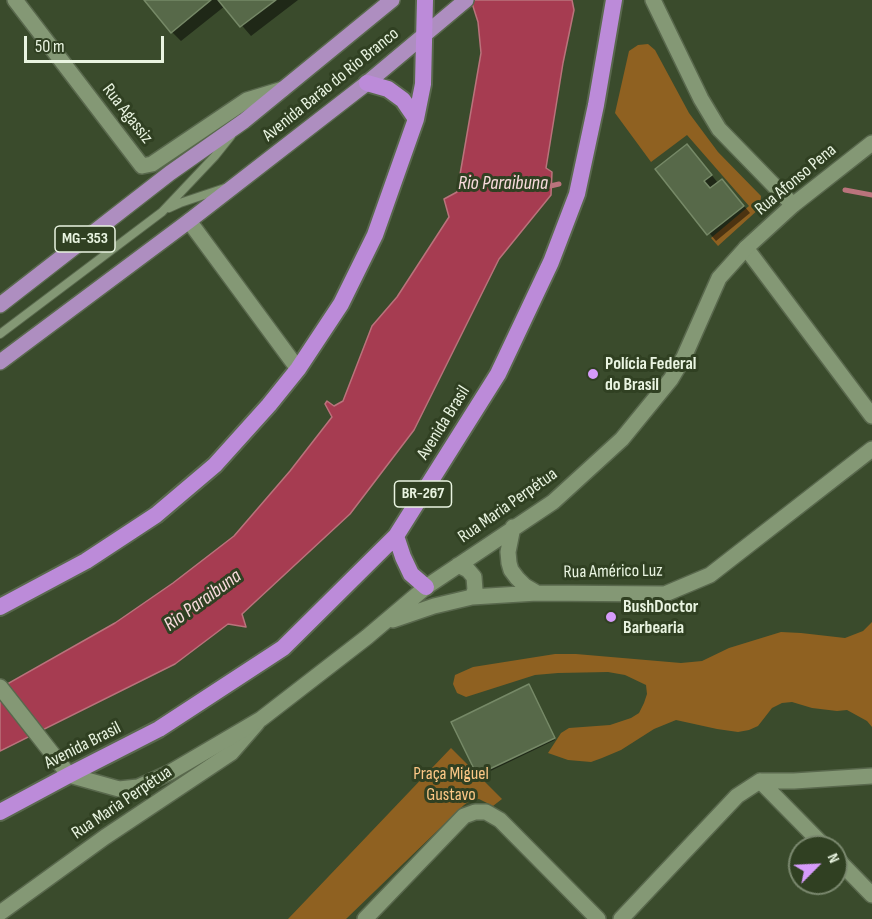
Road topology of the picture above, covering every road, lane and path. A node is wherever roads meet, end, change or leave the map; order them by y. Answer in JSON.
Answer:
{"nodes":[{"id":1,"x":9,"y":0,"type":"edge"},
{"id":2,"x":15,"y":0,"type":"edge"},
{"id":3,"x":392,"y":0,"type":"edge"},
{"id":4,"x":425,"y":0,"type":"edge"},
{"id":5,"x":466,"y":0,"type":"edge"},
{"id":6,"x":614,"y":0,"type":"edge"},
{"id":7,"x":653,"y":0,"type":"edge"},
{"id":8,"x":0,"y":5,"type":"edge"},
{"id":9,"x":424,"y":34,"type":"junction"},
{"id":10,"x":368,"y":83,"type":"junction"},
{"id":11,"x":283,"y":89,"type":"junction"},
{"id":12,"x":416,"y":119,"type":"junction"},
{"id":13,"x":244,"y":121,"type":"junction"},
{"id":14,"x":872,"y":143,"type":"edge"},
{"id":15,"x":236,"y":184,"type":"junction"},
{"id":16,"x":793,"y":205,"type":"junction"},
{"id":17,"x":162,"y":212,"type":"junction"},
{"id":18,"x":189,"y":221,"type":"junction"},
{"id":19,"x":746,"y":248,"type":"junction"},
{"id":20,"x":0,"y":305,"type":"edge"},
{"id":21,"x":0,"y":334,"type":"edge"},
{"id":22,"x":0,"y":363,"type":"edge"},
{"id":23,"x":298,"y":369,"type":"junction"},
{"id":24,"x":872,"y":416,"type":"edge"},
{"id":25,"x":872,"y":449,"type":"edge"},
{"id":26,"x":513,"y":527,"type":"junction"},
{"id":27,"x":396,"y":536,"type":"junction"},
{"id":28,"x":458,"y":565,"type":"junction"},
{"id":29,"x":426,"y":586,"type":"junction"},
{"id":30,"x":537,"y":593,"type":"junction"},
{"id":31,"x":472,"y":597,"type":"junction"},
{"id":32,"x":0,"y":607,"type":"edge"},
{"id":33,"x":384,"y":623,"type":"junction"},
{"id":34,"x":0,"y":687,"type":"edge"},
{"id":35,"x":261,"y":719,"type":"junction"},
{"id":36,"x":69,"y":775,"type":"junction"},
{"id":37,"x":872,"y":776,"type":"edge"},
{"id":38,"x":760,"y":781,"type":"junction"},
{"id":39,"x":0,"y":812,"type":"edge"},
{"id":40,"x":813,"y":835,"type":"edge"},
{"id":41,"x":848,"y":870,"type":"edge"},
{"id":42,"x":872,"y":895,"type":"edge"},
{"id":43,"x":0,"y":913,"type":"edge"},
{"id":44,"x":365,"y":919,"type":"edge"},
{"id":45,"x":598,"y":919,"type":"edge"},
{"id":46,"x":621,"y":919,"type":"edge"}],
"edges":[{"from":1,"to":8,"type":"street"},
{"from":2,"to":11,"type":"street","name":"Rua Agassiz"},
{"from":3,"to":11,"type":"main road","name":"Avenida Barão do Rio Branco","number":"MG-353"},
{"from":4,"to":9,"type":"highway"},
{"from":5,"to":9,"type":"main road","name":"Avenida Barão do Rio Branco"},
{"from":6,"to":27,"type":"highway","name":"Avenida Brasil","number":"BR-267"},
{"from":7,"to":16,"type":"street"},
{"from":9,"to":10,"type":"main road","name":"Avenida Barão do Rio Branco"},
{"from":9,"to":12,"type":"highway"},
{"from":10,"to":12,"type":"highway"},
{"from":10,"to":15,"type":"main road","name":"Avenida Barão do Rio Branco"},
{"from":11,"to":13,"type":"main road","name":"Avenida Barão do Rio Branco","number":"MG-353"},
{"from":12,"to":23,"type":"highway"},
{"from":13,"to":17,"type":"lane","name":"Avenida Barão do Rio Branco"},
{"from":13,"to":20,"type":"main road","name":"Avenida Barão do Rio Branco","number":"MG-353"},
{"from":14,"to":16,"type":"street","name":"Rua Afonso Pena"},
{"from":15,"to":17,"type":"lane","name":"Avenida Barão do Rio Branco"},
{"from":15,"to":18,"type":"main road","name":"Avenida Barão do Rio Branco"},
{"from":16,"to":19,"type":"street","name":"Rua Afonso Pena"},
{"from":17,"to":21,"type":"lane","name":"Avenida Barão do Rio Branco"},
{"from":18,"to":22,"type":"main road","name":"Avenida Barão do Rio Branco"},
{"from":18,"to":23,"type":"street"},
{"from":19,"to":24,"type":"street"},
{"from":19,"to":26,"type":"street","name":"Rua Maria Perpétua"},
{"from":23,"to":32,"type":"highway"},
{"from":25,"to":30,"type":"street","name":"Rua Américo Luz"},
{"from":26,"to":28,"type":"street","name":"Rua Maria Perpétua"},
{"from":26,"to":30,"type":"street"},
{"from":27,"to":29,"type":"highway"},
{"from":27,"to":36,"type":"highway","name":"Avenida Brasil","number":"BR-267"},
{"from":28,"to":29,"type":"street","name":"Rua Maria Perpétua"},
{"from":28,"to":31,"type":"street"},
{"from":29,"to":33,"type":"street","name":"Rua Maria Perpétua"},
{"from":30,"to":31,"type":"street","name":"Rua Américo Luz"},
{"from":31,"to":33,"type":"street","name":"Rua Américo Luz"},
{"from":33,"to":35,"type":"street","name":"Rua Maria Perpétua"},
{"from":34,"to":36,"type":"street"},
{"from":35,"to":36,"type":"street","name":"Rua Maria Perpétua"},
{"from":35,"to":43,"type":"street","name":"Rua Maria Perpétua"},
{"from":36,"to":39,"type":"highway","name":"Avenida Brasil","number":"BR-267"},
{"from":37,"to":38,"type":"street"},
{"from":38,"to":40,"type":"street"},
{"from":38,"to":46,"type":"street"},
{"from":41,"to":42,"type":"street"},
{"from":44,"to":45,"type":"street"}]}
